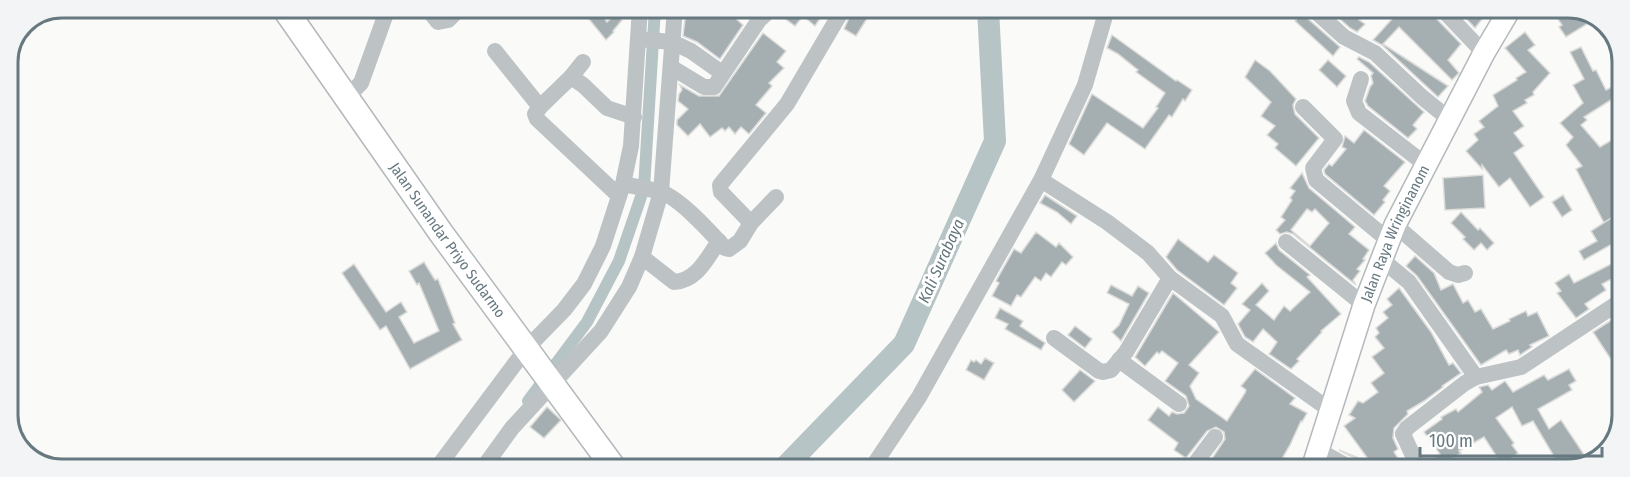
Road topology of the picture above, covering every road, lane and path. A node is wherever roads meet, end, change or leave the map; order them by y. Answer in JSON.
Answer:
{"nodes":[{"id":1,"x":292,"y":18,"type":"edge"},
{"id":2,"x":384,"y":18,"type":"edge"},
{"id":3,"x":435,"y":18,"type":"edge"},
{"id":4,"x":450,"y":18,"type":"edge"},
{"id":5,"x":640,"y":18,"type":"edge"},
{"id":6,"x":673,"y":18,"type":"edge"},
{"id":7,"x":761,"y":18,"type":"edge"},
{"id":8,"x":838,"y":18,"type":"edge"},
{"id":9,"x":1104,"y":18,"type":"edge"},
{"id":10,"x":1324,"y":18,"type":"edge"},
{"id":11,"x":1451,"y":18,"type":"edge"},
{"id":12,"x":1505,"y":18,"type":"edge"},
{"id":13,"x":641,"y":40,"type":"junction"},
{"id":14,"x":669,"y":42,"type":"junction"},
{"id":15,"x":495,"y":51,"type":"dead end"},
{"id":16,"x":1484,"y":53,"type":"junction"},
{"id":17,"x":584,"y":62,"type":"dead end"},
{"id":18,"x":670,"y":67,"type":"junction"},
{"id":19,"x":722,"y":73,"type":"junction"},
{"id":20,"x":571,"y":77,"type":"junction"},
{"id":21,"x":1361,"y":79,"type":"dead end"},
{"id":22,"x":346,"y":98,"type":"junction"},
{"id":23,"x":540,"y":107,"type":"junction"},
{"id":24,"x":1303,"y":107,"type":"dead end"},
{"id":25,"x":634,"y":117,"type":"junction"},
{"id":26,"x":1449,"y":118,"type":"junction"},
{"id":27,"x":1426,"y":165,"type":"junction"},
{"id":28,"x":1041,"y":180,"type":"junction"},
{"id":29,"x":626,"y":189,"type":"junction"},
{"id":30,"x":659,"y":192,"type":"junction"},
{"id":31,"x":776,"y":197,"type":"dead end"},
{"id":32,"x":751,"y":223,"type":"junction"},
{"id":33,"x":719,"y":241,"type":"junction"},
{"id":34,"x":1388,"y":241,"type":"junction"},
{"id":35,"x":1286,"y":242,"type":"dead end"},
{"id":36,"x":642,"y":257,"type":"junction"},
{"id":37,"x":1465,"y":273,"type":"dead end"},
{"id":38,"x":1170,"y":278,"type":"junction"},
{"id":39,"x":1364,"y":305,"type":"junction"},
{"id":40,"x":1612,"y":306,"type":"edge"},
{"id":41,"x":1054,"y":338,"type":"dead end"},
{"id":42,"x":528,"y":352,"type":"junction"},
{"id":43,"x":1119,"y":360,"type":"junction"},
{"id":44,"x":1476,"y":377,"type":"junction"},
{"id":45,"x":551,"y":383,"type":"junction"},
{"id":46,"x":1179,"y":404,"type":"dead end"},
{"id":47,"x":1330,"y":410,"type":"junction"},
{"id":48,"x":1215,"y":437,"type":"dead end"},
{"id":49,"x":444,"y":459,"type":"edge"},
{"id":50,"x":490,"y":459,"type":"edge"},
{"id":51,"x":607,"y":459,"type":"edge"},
{"id":52,"x":878,"y":459,"type":"edge"},
{"id":53,"x":1198,"y":459,"type":"edge"},
{"id":54,"x":1315,"y":459,"type":"edge"},
{"id":55,"x":1414,"y":459,"type":"edge"}],
"edges":[{"from":1,"to":22,"type":"highway","name":"Jalan Sunandar Priyo Sudarmo"},
{"from":2,"to":22,"type":"street"},
{"from":3,"to":4,"type":"street"},
{"from":5,"to":13,"type":"street"},
{"from":6,"to":14,"type":"street"},
{"from":7,"to":19,"type":"street"},
{"from":8,"to":32,"type":"street"},
{"from":9,"to":28,"type":"street"},
{"from":10,"to":26,"type":"street"},
{"from":11,"to":16,"type":"street"},
{"from":12,"to":16,"type":"main road","name":"Jalan Raya Wringinanom"},
{"from":13,"to":14,"type":"street"},
{"from":13,"to":25,"type":"street"},
{"from":14,"to":18,"type":"street"},
{"from":14,"to":19,"type":"street"},
{"from":15,"to":23,"type":"street"},
{"from":16,"to":26,"type":"main road","name":"Jalan Raya Wringinanom"},
{"from":17,"to":20,"type":"street"},
{"from":18,"to":19,"type":"street"},
{"from":18,"to":30,"type":"street"},
{"from":20,"to":23,"type":"street"},
{"from":20,"to":25,"type":"street"},
{"from":21,"to":27,"type":"street"},
{"from":22,"to":42,"type":"highway","name":"Jalan Sunandar Priyo Sudarmo"},
{"from":23,"to":29,"type":"street"},
{"from":24,"to":34,"type":"street"},
{"from":25,"to":29,"type":"street"},
{"from":26,"to":27,"type":"main road","name":"Jalan Raya Wringinanom"},
{"from":27,"to":34,"type":"main road","name":"Jalan Raya Wringinanom"},
{"from":28,"to":38,"type":"street"},
{"from":28,"to":52,"type":"street"},
{"from":29,"to":30,"type":"street"},
{"from":29,"to":42,"type":"street"},
{"from":30,"to":33,"type":"street"},
{"from":30,"to":36,"type":"street"},
{"from":31,"to":32,"type":"street"},
{"from":32,"to":33,"type":"street"},
{"from":33,"to":36,"type":"street"},
{"from":34,"to":37,"type":"street"},
{"from":34,"to":39,"type":"main road","name":"Jalan Raya Wringinanom"},
{"from":34,"to":44,"type":"street"},
{"from":35,"to":39,"type":"street"},
{"from":36,"to":45,"type":"street"},
{"from":38,"to":43,"type":"street"},
{"from":38,"to":47,"type":"street"},
{"from":39,"to":47,"type":"main road","name":"Jalan Raya Wringinanom"},
{"from":40,"to":44,"type":"street"},
{"from":41,"to":43,"type":"street"},
{"from":42,"to":45,"type":"highway","name":"Jalan Sunandar Priyo Sudarmo"},
{"from":42,"to":49,"type":"street"},
{"from":43,"to":46,"type":"street"},
{"from":44,"to":55,"type":"street"},
{"from":45,"to":50,"type":"street"},
{"from":45,"to":51,"type":"highway","name":"Jalan Sunandar Priyo Sudarmo"},
{"from":47,"to":54,"type":"main road","name":"Jalan Raya Wringinanom"},
{"from":48,"to":53,"type":"street"}]}
